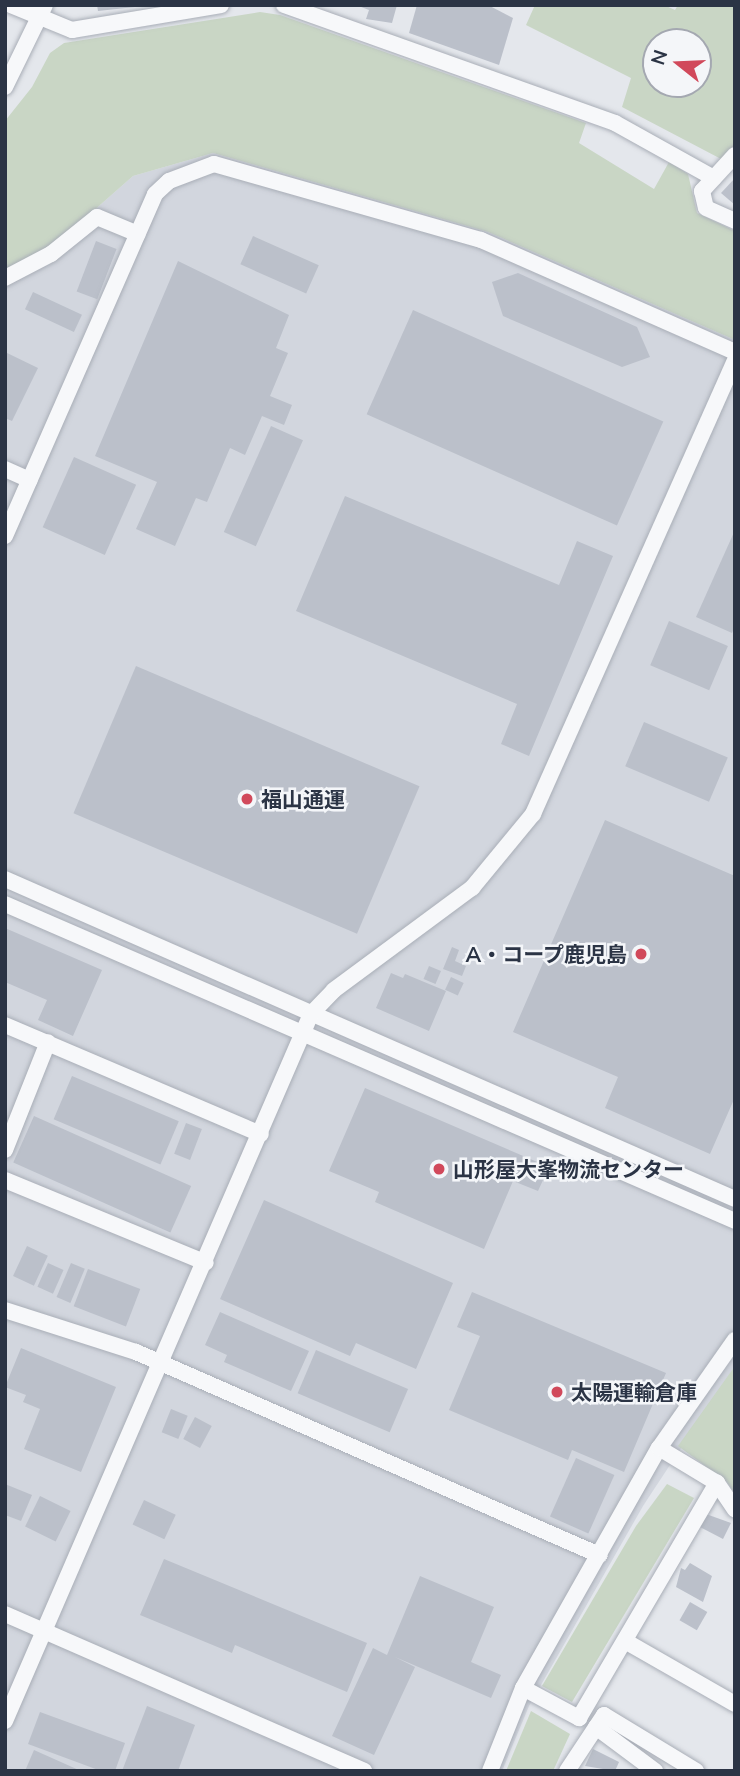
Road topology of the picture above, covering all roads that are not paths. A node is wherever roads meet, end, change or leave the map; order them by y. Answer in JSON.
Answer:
{"nodes":[{"id":1,"x":11,"y":5,"type":"edge"},
{"id":2,"x":221,"y":5,"type":"edge"},
{"id":3,"x":284,"y":5,"type":"edge"},
{"id":4,"x":43,"y":12,"type":"edge"},
{"id":5,"x":5,"y":19,"type":"edge"},
{"id":6,"x":5,"y":87,"type":"edge"},
{"id":7,"x":735,"y":155,"type":"edge"},
{"id":8,"x":714,"y":178,"type":"junction"},
{"id":9,"x":735,"y":221,"type":"edge"},
{"id":10,"x":138,"y":234,"type":"junction"},
{"id":11,"x":5,"y":278,"type":"edge"},
{"id":12,"x":735,"y":352,"type":"edge"},
{"id":13,"x":735,"y":361,"type":"edge"},
{"id":14,"x":5,"y":469,"type":"edge"},
{"id":15,"x":30,"y":480,"type":"junction"},
{"id":16,"x":5,"y":536,"type":"edge"},
{"id":17,"x":5,"y":879,"type":"edge"},
{"id":18,"x":5,"y":904,"type":"edge"},
{"id":19,"x":311,"y":1014,"type":"junction"},
{"id":20,"x":5,"y":1025,"type":"edge"},
{"id":21,"x":304,"y":1032,"type":"junction"},
{"id":22,"x":48,"y":1042,"type":"junction"},
{"id":23,"x":261,"y":1134,"type":"junction"},
{"id":24,"x":5,"y":1150,"type":"edge"},
{"id":25,"x":5,"y":1180,"type":"edge"},
{"id":26,"x":735,"y":1199,"type":"edge"},
{"id":27,"x":735,"y":1222,"type":"edge"},
{"id":28,"x":206,"y":1264,"type":"junction"},
{"id":29,"x":5,"y":1310,"type":"edge"},
{"id":30,"x":735,"y":1340,"type":"edge"},
{"id":31,"x":161,"y":1365,"type":"junction"},
{"id":32,"x":659,"y":1448,"type":"junction"},
{"id":33,"x":717,"y":1483,"type":"junction"},
{"id":34,"x":735,"y":1510,"type":"edge"},
{"id":35,"x":599,"y":1555,"type":"junction"},
{"id":36,"x":5,"y":1614,"type":"edge"},
{"id":37,"x":44,"y":1632,"type":"junction"},
{"id":38,"x":625,"y":1641,"type":"junction"},
{"id":39,"x":523,"y":1688,"type":"junction"},
{"id":40,"x":735,"y":1704,"type":"edge"},
{"id":41,"x":5,"y":1721,"type":"edge"},
{"id":42,"x":596,"y":1727,"type":"junction"},
{"id":43,"x":364,"y":1771,"type":"edge"},
{"id":44,"x":489,"y":1771,"type":"edge"},
{"id":45,"x":568,"y":1771,"type":"edge"},
{"id":46,"x":655,"y":1771,"type":"edge"},
{"id":47,"x":696,"y":1771,"type":"edge"}],
"edges":[{"from":1,"to":4,"type":"street"},
{"from":1,"to":5,"type":"street"},
{"from":2,"to":4,"type":"street"},
{"from":3,"to":8,"type":"street"},
{"from":4,"to":6,"type":"street"},
{"from":7,"to":8,"type":"street"},
{"from":8,"to":9,"type":"street"},
{"from":10,"to":11,"type":"street"},
{"from":10,"to":12,"type":"street"},
{"from":10,"to":15,"type":"street"},
{"from":13,"to":19,"type":"street"},
{"from":14,"to":15,"type":"street"},
{"from":15,"to":16,"type":"street"},
{"from":17,"to":19,"type":"street"},
{"from":18,"to":21,"type":"street"},
{"from":19,"to":21,"type":"street"},
{"from":19,"to":26,"type":"street"},
{"from":20,"to":22,"type":"street"},
{"from":21,"to":23,"type":"street"},
{"from":21,"to":27,"type":"street"},
{"from":22,"to":23,"type":"street"},
{"from":22,"to":24,"type":"street"},
{"from":23,"to":28,"type":"street"},
{"from":25,"to":28,"type":"street"},
{"from":28,"to":31,"type":"street"},
{"from":29,"to":31,"type":"street"},
{"from":30,"to":32,"type":"street"},
{"from":31,"to":35,"type":"street"},
{"from":31,"to":37,"type":"street"},
{"from":32,"to":33,"type":"street"},
{"from":32,"to":35,"type":"street"},
{"from":33,"to":34,"type":"street"},
{"from":33,"to":38,"type":"street"},
{"from":35,"to":39,"type":"street"},
{"from":36,"to":37,"type":"street"},
{"from":37,"to":41,"type":"street"},
{"from":37,"to":43,"type":"street"},
{"from":38,"to":39,"type":"street"},
{"from":38,"to":40,"type":"street"},
{"from":39,"to":44,"type":"street"},
{"from":42,"to":45,"type":"street"},
{"from":42,"to":46,"type":"street"},
{"from":42,"to":47,"type":"street"}]}
